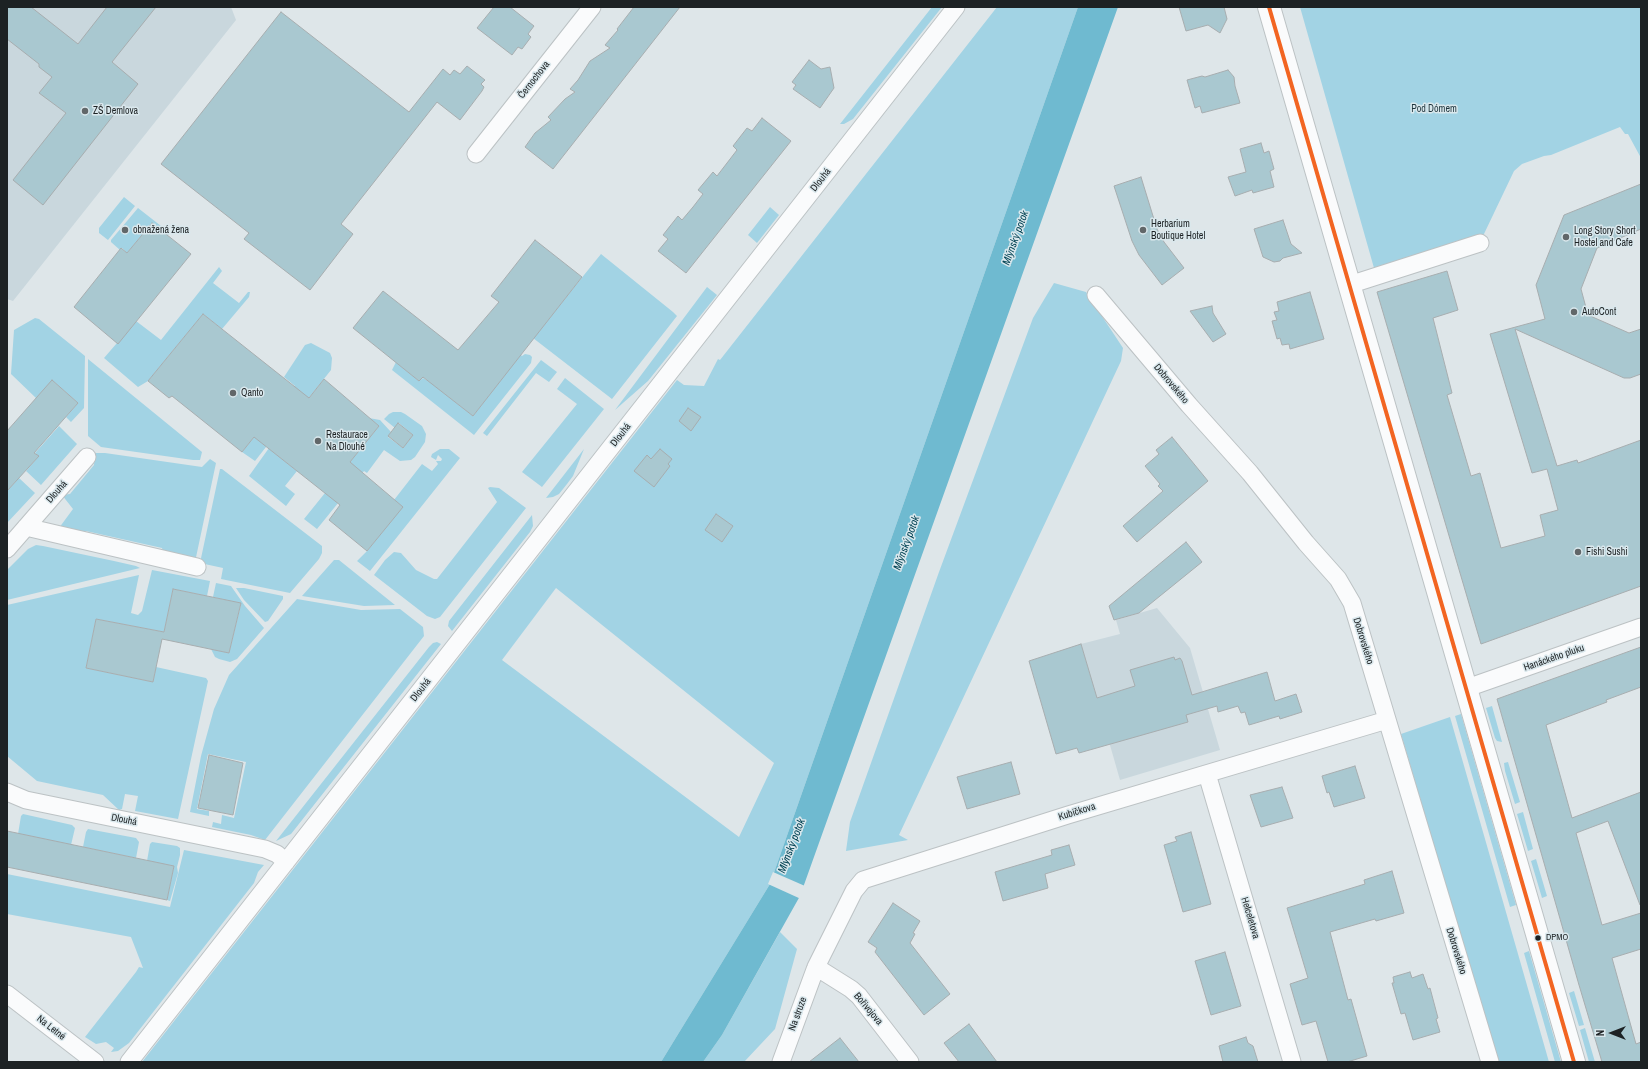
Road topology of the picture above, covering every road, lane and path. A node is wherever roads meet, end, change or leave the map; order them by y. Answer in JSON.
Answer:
{"nodes":[{"id":1,"x":592,"y":7,"type":"edge"},
{"id":2,"x":956,"y":7,"type":"edge"},
{"id":3,"x":1269,"y":7,"type":"edge"},
{"id":4,"x":476,"y":154,"type":"dead end"},
{"id":5,"x":1480,"y":244,"type":"dead end"},
{"id":6,"x":1349,"y":285,"type":"junction"},
{"id":7,"x":1096,"y":295,"type":"dead end"},
{"id":8,"x":87,"y":457,"type":"dead end"},
{"id":9,"x":26,"y":527,"type":"junction"},
{"id":10,"x":7,"y":549,"type":"edge"},
{"id":11,"x":197,"y":567,"type":"dead end"},
{"id":12,"x":1641,"y":627,"type":"edge"},
{"id":13,"x":1467,"y":688,"type":"junction"},
{"id":14,"x":1387,"y":720,"type":"junction"},
{"id":15,"x":1207,"y":774,"type":"junction"},
{"id":16,"x":7,"y":792,"type":"edge"},
{"id":17,"x":286,"y":862,"type":"junction"},
{"id":18,"x":816,"y":967,"type":"junction"},
{"id":19,"x":7,"y":994,"type":"edge"},
{"id":20,"x":95,"y":1062,"type":"edge"},
{"id":21,"x":129,"y":1062,"type":"edge"},
{"id":22,"x":781,"y":1062,"type":"edge"},
{"id":23,"x":910,"y":1062,"type":"edge"},
{"id":24,"x":1292,"y":1062,"type":"edge"},
{"id":25,"x":1490,"y":1062,"type":"edge"},
{"id":26,"x":1574,"y":1062,"type":"edge"}],
"edges":[{"from":1,"to":4,"type":"street","name":"Černochova"},
{"from":2,"to":17,"type":"street","name":"Dlouhá"},
{"from":3,"to":6,"type":"main road"},
{"from":5,"to":6,"type":"street"},
{"from":6,"to":13,"type":"main road"},
{"from":7,"to":14,"type":"street","name":"Dobrovského"},
{"from":8,"to":9,"type":"street","name":"Dlouhá"},
{"from":9,"to":10,"type":"street","name":"Dlouhá"},
{"from":9,"to":11,"type":"street"},
{"from":12,"to":13,"type":"street","name":"Hanáckého pluku"},
{"from":13,"to":26,"type":"main road"},
{"from":14,"to":15,"type":"street","name":"Kubíčkova"},
{"from":14,"to":25,"type":"street","name":"Dobrovského"},
{"from":15,"to":18,"type":"street","name":"Kubíčkova"},
{"from":15,"to":24,"type":"street","name":"Helceletova"},
{"from":16,"to":17,"type":"street","name":"Dlouhá"},
{"from":17,"to":21,"type":"street","name":"Dlouhá"},
{"from":18,"to":22,"type":"street","name":"Na struze"},
{"from":18,"to":23,"type":"street","name":"Bořivojova"},
{"from":19,"to":20,"type":"street","name":"Na Letné"}]}
